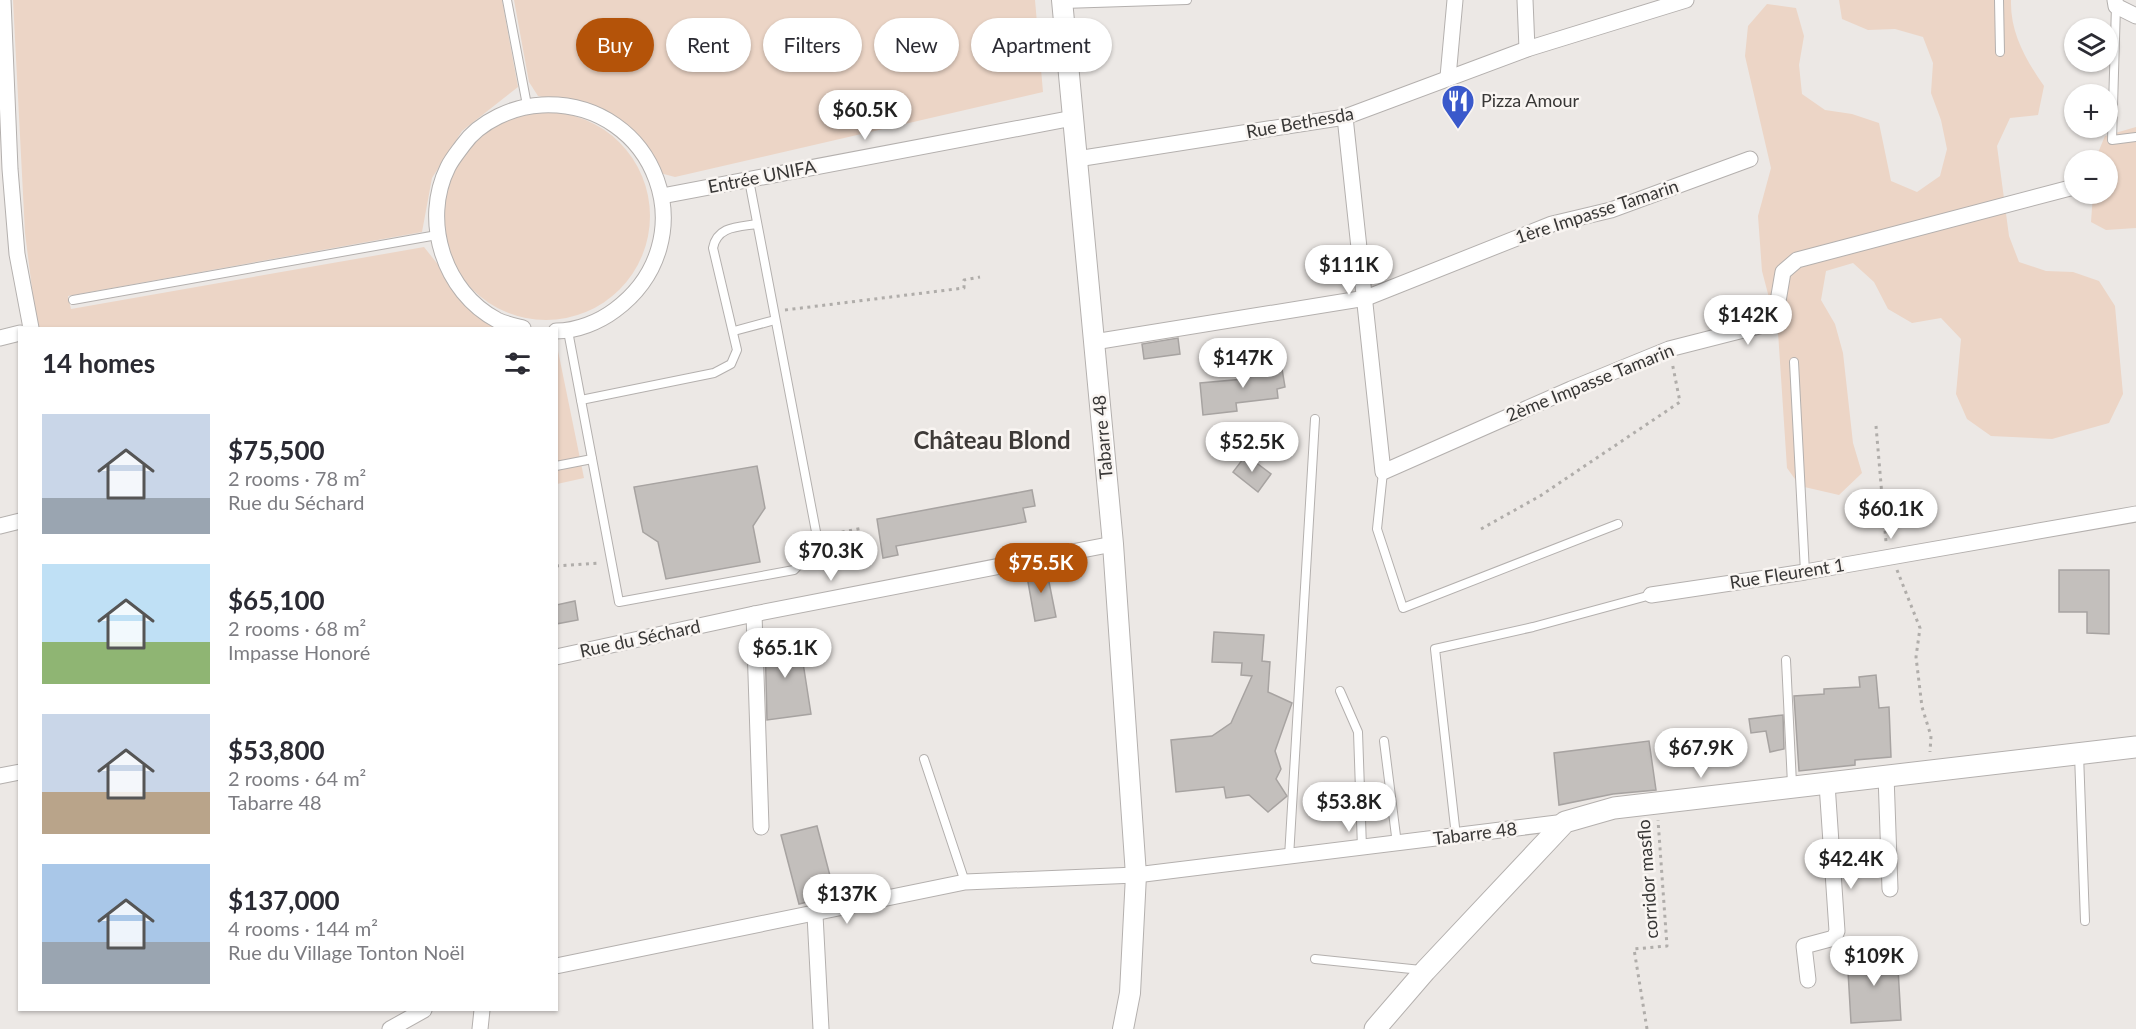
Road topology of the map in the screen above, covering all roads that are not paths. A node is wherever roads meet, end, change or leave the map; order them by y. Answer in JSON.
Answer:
{"nodes":[{"id":1,"x":3,"y":0,"type":"edge"},
{"id":2,"x":507,"y":0,"type":"edge"},
{"id":3,"x":1187,"y":0,"type":"edge"},
{"id":4,"x":1455,"y":0,"type":"edge"},
{"id":5,"x":1524,"y":0,"type":"edge"},
{"id":6,"x":1686,"y":0,"type":"edge"},
{"id":7,"x":1999,"y":0,"type":"edge"},
{"id":8,"x":1063,"y":2,"type":"edge"},
{"id":9,"x":2116,"y":3,"type":"edge"},
{"id":10,"x":2136,"y":16,"type":"edge"},
{"id":11,"x":3,"y":49,"type":"edge"},
{"id":12,"x":1527,"y":49,"type":"junction"},
{"id":13,"x":2000,"y":52,"type":"dead end"},
{"id":14,"x":1448,"y":77,"type":"junction"},
{"id":15,"x":527,"y":105,"type":"junction"},
{"id":16,"x":1345,"y":117,"type":"junction"},
{"id":17,"x":1073,"y":118,"type":"junction"},
{"id":18,"x":2136,"y":137,"type":"edge"},
{"id":19,"x":1077,"y":159,"type":"junction"},
{"id":20,"x":1750,"y":159,"type":"dead end"},
{"id":21,"x":5,"y":170,"type":"edge"},
{"id":22,"x":748,"y":180,"type":"junction"},
{"id":23,"x":2064,"y":191,"type":"edge"},
{"id":24,"x":662,"y":196,"type":"junction"},
{"id":25,"x":757,"y":224,"type":"junction"},
{"id":26,"x":437,"y":235,"type":"junction"},
{"id":27,"x":1366,"y":298,"type":"junction"},
{"id":28,"x":74,"y":300,"type":"dead end"},
{"id":29,"x":775,"y":316,"type":"junction"},
{"id":30,"x":31,"y":327,"type":"edge"},
{"id":31,"x":520,"y":327,"type":"edge"},
{"id":32,"x":562,"y":331,"type":"edge"},
{"id":33,"x":734,"y":332,"type":"junction"},
{"id":34,"x":18,"y":334,"type":"edge"},
{"id":35,"x":0,"y":338,"type":"edge"},
{"id":36,"x":1094,"y":342,"type":"junction"},
{"id":37,"x":1794,"y":362,"type":"dead end"},
{"id":38,"x":581,"y":400,"type":"junction"},
{"id":39,"x":1315,"y":419,"type":"dead end"},
{"id":40,"x":592,"y":459,"type":"junction"},
{"id":41,"x":558,"y":466,"type":"edge"},
{"id":42,"x":1383,"y":472,"type":"junction"},
{"id":43,"x":2136,"y":514,"type":"edge"},
{"id":44,"x":18,"y":521,"type":"edge"},
{"id":45,"x":1618,"y":524,"type":"dead end"},
{"id":46,"x":0,"y":526,"type":"edge"},
{"id":47,"x":1113,"y":544,"type":"junction"},
{"id":48,"x":1805,"y":572,"type":"junction"},
{"id":49,"x":1651,"y":595,"type":"joint"},
{"id":50,"x":754,"y":614,"type":"junction"},
{"id":51,"x":558,"y":657,"type":"edge"},
{"id":52,"x":1786,"y":660,"type":"dead end"},
{"id":53,"x":1340,"y":691,"type":"dead end"},
{"id":54,"x":1384,"y":741,"type":"dead end"},
{"id":55,"x":2136,"y":747,"type":"edge"},
{"id":56,"x":2079,"y":753,"type":"junction"},
{"id":57,"x":924,"y":759,"type":"dead end"},
{"id":58,"x":18,"y":772,"type":"edge"},
{"id":59,"x":1886,"y":775,"type":"junction"},
{"id":60,"x":0,"y":776,"type":"edge"},
{"id":61,"x":1827,"y":784,"type":"junction"},
{"id":62,"x":1793,"y":789,"type":"junction"},
{"id":63,"x":1565,"y":822,"type":"junction"},
{"id":64,"x":761,"y":827,"type":"dead end"},
{"id":65,"x":1456,"y":836,"type":"junction"},
{"id":66,"x":1397,"y":844,"type":"junction"},
{"id":67,"x":1362,"y":848,"type":"junction"},
{"id":68,"x":1289,"y":857,"type":"junction"},
{"id":69,"x":1136,"y":875,"type":"junction"},
{"id":70,"x":965,"y":882,"type":"junction"},
{"id":71,"x":1890,"y":889,"type":"dead end"},
{"id":72,"x":815,"y":915,"type":"junction"},
{"id":73,"x":2085,"y":921,"type":"dead end"},
{"id":74,"x":1315,"y":959,"type":"dead end"},
{"id":75,"x":558,"y":966,"type":"edge"},
{"id":76,"x":1425,"y":971,"type":"junction"},
{"id":77,"x":1808,"y":980,"type":"dead end"},
{"id":78,"x":422,"y":1011,"type":"edge"},
{"id":79,"x":482,"y":1011,"type":"edge"},
{"id":80,"x":390,"y":1029,"type":"edge"},
{"id":81,"x":480,"y":1029,"type":"edge"},
{"id":82,"x":821,"y":1029,"type":"edge"},
{"id":83,"x":1123,"y":1029,"type":"edge"},
{"id":84,"x":1375,"y":1029,"type":"edge"}],
"edges":[{"from":1,"to":11,"type":"street"},
{"from":2,"to":15,"type":"lane"},
{"from":3,"to":8,"type":"lane"},
{"from":4,"to":14,"type":"street"},
{"from":5,"to":12,"type":"street"},
{"from":6,"to":12,"type":"street","name":"Rue Bethesda"},
{"from":7,"to":13,"type":"lane"},
{"from":8,"to":17,"type":"street","name":"Tabarre 48"},
{"from":9,"to":10,"type":"street"},
{"from":9,"to":18,"type":"lane"},
{"from":11,"to":21,"type":"street"},
{"from":12,"to":14,"type":"street","name":"Rue Bethesda"},
{"from":14,"to":16,"type":"street","name":"Rue Bethesda"},
{"from":15,"to":24,"type":"street"},
{"from":15,"to":26,"type":"street"},
{"from":16,"to":19,"type":"street","name":"Rue Bethesda"},
{"from":16,"to":27,"type":"street"},
{"from":17,"to":19,"type":"street","name":"Tabarre 48"},
{"from":17,"to":22,"type":"street","name":"Entrée UNIFA"},
{"from":19,"to":36,"type":"street","name":"Tabarre 48"},
{"from":20,"to":27,"type":"street","name":"1ère Impasse Tamarin"},
{"from":21,"to":30,"type":"street"},
{"from":22,"to":24,"type":"street","name":"Entrée UNIFA"},
{"from":22,"to":25,"type":"lane"},
{"from":23,"to":42,"type":"street","name":"2ème Impasse Tamarin"},
{"from":24,"to":32,"type":"street"},
{"from":25,"to":29,"type":"lane"},
{"from":25,"to":33,"type":"lane"},
{"from":26,"to":28,"type":"lane"},
{"from":26,"to":31,"type":"street"},
{"from":27,"to":36,"type":"street","name":"1ère Impasse Tamarin"},
{"from":27,"to":42,"type":"street"},
{"from":29,"to":33,"type":"lane"},
{"from":29,"to":40,"type":"lane"},
{"from":32,"to":38,"type":"lane"},
{"from":33,"to":38,"type":"lane"},
{"from":34,"to":35,"type":"street"},
{"from":36,"to":47,"type":"street","name":"Tabarre 48"},
{"from":37,"to":48,"type":"lane"},
{"from":38,"to":40,"type":"lane"},
{"from":39,"to":68,"type":"lane"},
{"from":40,"to":41,"type":"lane"},
{"from":42,"to":45,"type":"lane"},
{"from":43,"to":48,"type":"street","name":"Rue Fleurent 1"},
{"from":44,"to":46,"type":"street"},
{"from":47,"to":50,"type":"street","name":"Rue du Séchard"},
{"from":47,"to":69,"type":"street","name":"Tabarre 48"},
{"from":48,"to":49,"type":"street","name":"Rue Fleurent 1"},
{"from":49,"to":65,"type":"lane"},
{"from":50,"to":51,"type":"street","name":"Rue du Séchard"},
{"from":50,"to":64,"type":"street"},
{"from":52,"to":62,"type":"lane"},
{"from":53,"to":67,"type":"lane"},
{"from":54,"to":66,"type":"lane"},
{"from":55,"to":56,"type":"main road"},
{"from":56,"to":59,"type":"main road"},
{"from":56,"to":73,"type":"lane"},
{"from":57,"to":70,"type":"lane"},
{"from":58,"to":60,"type":"street"},
{"from":59,"to":61,"type":"main road"},
{"from":59,"to":71,"type":"street"},
{"from":61,"to":62,"type":"main road"},
{"from":61,"to":77,"type":"street"},
{"from":62,"to":63,"type":"main road"},
{"from":63,"to":65,"type":"street","name":"Tabarre 48"},
{"from":63,"to":76,"type":"main road"},
{"from":65,"to":66,"type":"street","name":"Tabarre 48"},
{"from":66,"to":67,"type":"street","name":"Tabarre 48"},
{"from":67,"to":68,"type":"street","name":"Tabarre 48"},
{"from":68,"to":69,"type":"street","name":"Tabarre 48"},
{"from":69,"to":70,"type":"street"},
{"from":69,"to":83,"type":"street","name":"Tabarre 48"},
{"from":70,"to":72,"type":"street"},
{"from":72,"to":75,"type":"street"},
{"from":72,"to":82,"type":"street"},
{"from":74,"to":76,"type":"lane"},
{"from":76,"to":84,"type":"main road"},
{"from":78,"to":80,"type":"street"},
{"from":79,"to":81,"type":"street"}]}
